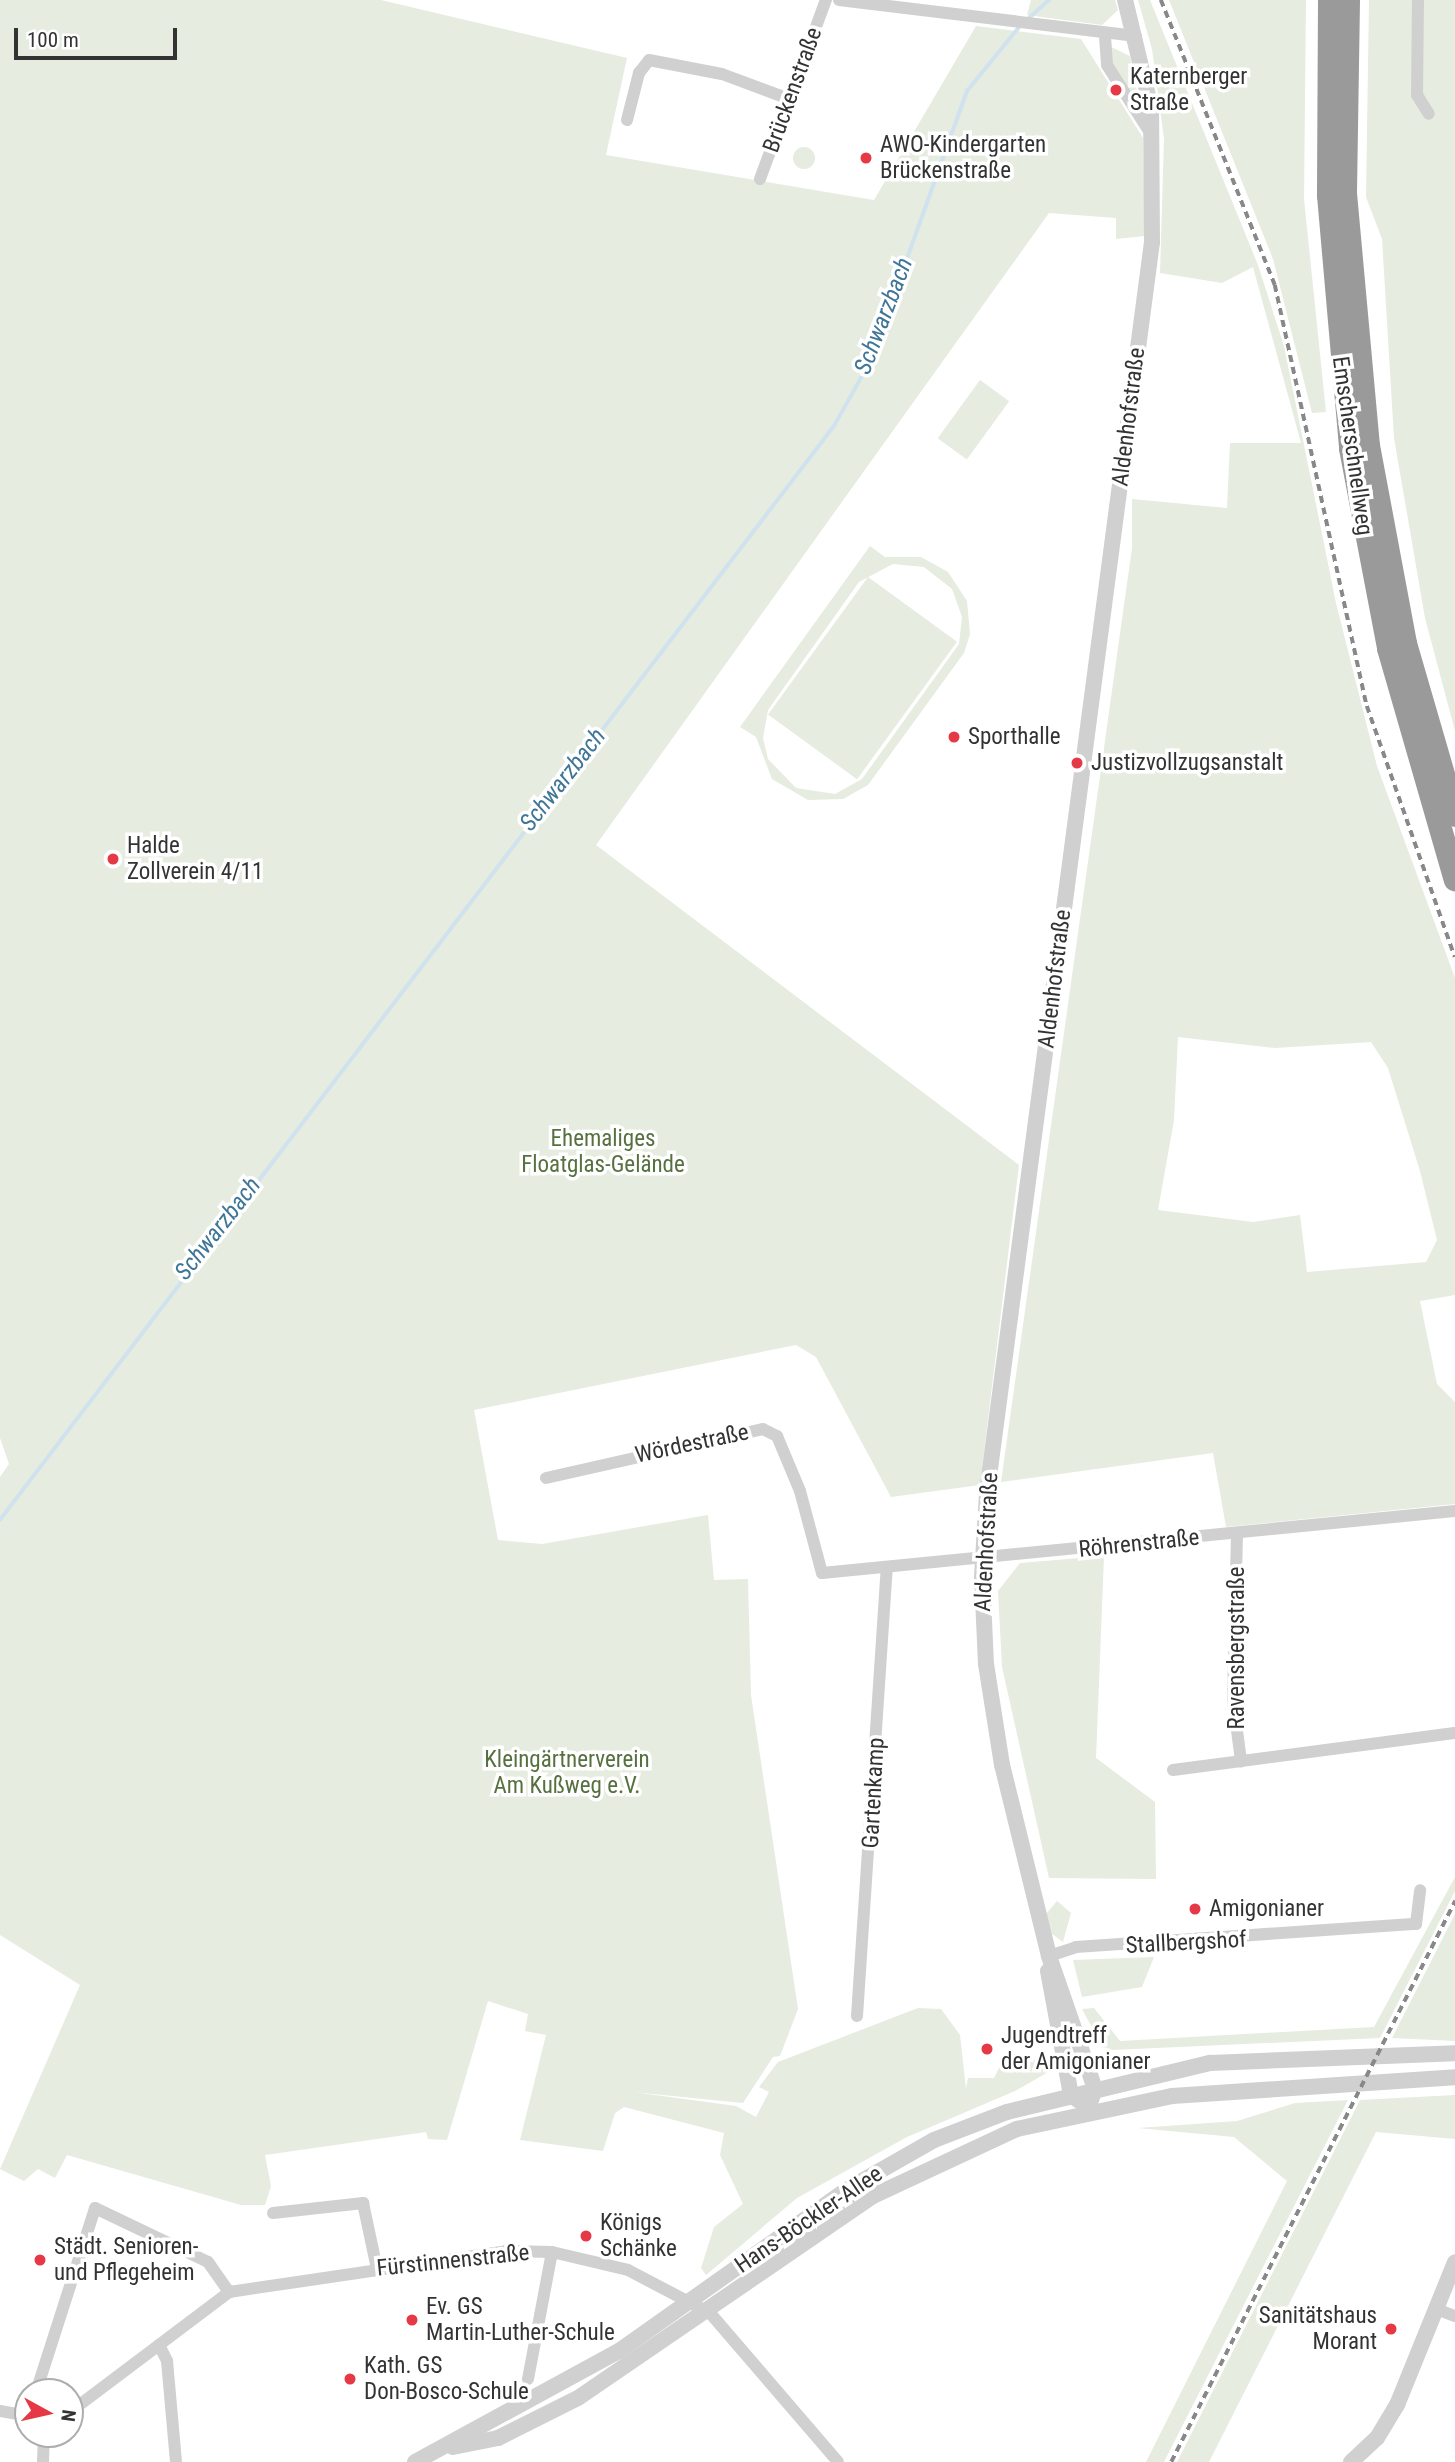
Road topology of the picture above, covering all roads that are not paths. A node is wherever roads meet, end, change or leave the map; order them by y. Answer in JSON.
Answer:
{"nodes":[{"id":1,"x":826,"y":0,"type":"edge"},
{"id":2,"x":839,"y":0,"type":"edge"},
{"id":3,"x":1125,"y":0,"type":"edge"},
{"id":4,"x":1329,"y":0,"type":"edge"},
{"id":5,"x":1348,"y":0,"type":"edge"},
{"id":6,"x":1418,"y":0,"type":"edge"},
{"id":7,"x":1105,"y":36,"type":"junction"},
{"id":8,"x":1136,"y":36,"type":"junction"},
{"id":9,"x":789,"y":99,"type":"junction"},
{"id":10,"x":1429,"y":114,"type":"dead end"},
{"id":11,"x":627,"y":120,"type":"dead end"},
{"id":12,"x":1153,"y":137,"type":"junction"},
{"id":13,"x":760,"y":179,"type":"dead end"},
{"id":14,"x":1455,"y":815,"type":"edge"},
{"id":15,"x":1455,"y":880,"type":"edge"},
{"id":16,"x":546,"y":1478,"type":"dead end"},
{"id":17,"x":1455,"y":1511,"type":"edge"},
{"id":18,"x":1237,"y":1534,"type":"junction"},
{"id":19,"x":983,"y":1560,"type":"junction"},
{"id":20,"x":887,"y":1569,"type":"junction"},
{"id":21,"x":822,"y":1573,"type":"joint"},
{"id":22,"x":1455,"y":1733,"type":"edge"},
{"id":23,"x":1241,"y":1761,"type":"junction"},
{"id":24,"x":1173,"y":1770,"type":"dead end"},
{"id":25,"x":1420,"y":1890,"type":"dead end"},
{"id":26,"x":1049,"y":1956,"type":"junction"},
{"id":27,"x":858,"y":2016,"type":"dead end"},
{"id":28,"x":1455,"y":2053,"type":"edge"},
{"id":29,"x":1455,"y":2077,"type":"edge"},
{"id":30,"x":1095,"y":2089,"type":"junction"},
{"id":31,"x":1071,"y":2095,"type":"junction"},
{"id":32,"x":1088,"y":2109,"type":"junction"},
{"id":33,"x":273,"y":2213,"type":"dead end"},
{"id":34,"x":552,"y":2252,"type":"junction"},
{"id":35,"x":1455,"y":2262,"type":"edge"},
{"id":36,"x":377,"y":2269,"type":"junction"},
{"id":37,"x":229,"y":2292,"type":"junction"},
{"id":38,"x":694,"y":2302,"type":"junction"},
{"id":39,"x":1439,"y":2310,"type":"junction"},
{"id":40,"x":710,"y":2313,"type":"junction"},
{"id":41,"x":1455,"y":2316,"type":"edge"},
{"id":42,"x":159,"y":2345,"type":"junction"},
{"id":43,"x":41,"y":2377,"type":"edge"},
{"id":44,"x":528,"y":2379,"type":"dead end"},
{"id":45,"x":84,"y":2401,"type":"edge"},
{"id":46,"x":504,"y":2416,"type":"junction"},
{"id":47,"x":512,"y":2432,"type":"junction"},
{"id":48,"x":447,"y":2447,"type":"junction"},
{"id":49,"x":176,"y":2462,"type":"edge"},
{"id":50,"x":415,"y":2462,"type":"edge"},
{"id":51,"x":838,"y":2462,"type":"edge"},
{"id":52,"x":1351,"y":2462,"type":"edge"}],
"edges":[{"from":1,"to":9,"type":"street","name":"Brückenstraße"},
{"from":2,"to":7,"type":"street"},
{"from":3,"to":8,"type":"street","name":"Aldenhofstraße"},
{"from":4,"to":15,"type":"highway","name":"Emscherschnellweg"},
{"from":5,"to":14,"type":"highway","name":"Emscherschnellweg"},
{"from":6,"to":10,"type":"street"},
{"from":7,"to":8,"type":"street"},
{"from":7,"to":12,"type":"street"},
{"from":8,"to":12,"type":"street","name":"Aldenhofstraße"},
{"from":9,"to":11,"type":"street"},
{"from":9,"to":13,"type":"street","name":"Brückenstraße"},
{"from":12,"to":19,"type":"street","name":"Aldenhofstraße"},
{"from":16,"to":21,"type":"street","name":"Wördestraße"},
{"from":17,"to":18,"type":"street","name":"Röhrenstraße"},
{"from":18,"to":19,"type":"street","name":"Röhrenstraße"},
{"from":18,"to":23,"type":"street","name":"Ravensbergstraße"},
{"from":19,"to":20,"type":"street","name":"Röhrenstraße"},
{"from":19,"to":26,"type":"street","name":"Aldenhofstraße"},
{"from":20,"to":21,"type":"street","name":"Röhrenstraße"},
{"from":20,"to":27,"type":"street","name":"Gartenkamp"},
{"from":22,"to":23,"type":"street","name":"Ravensbergstraße"},
{"from":23,"to":24,"type":"street","name":"Ravensbergstraße"},
{"from":25,"to":26,"type":"street","name":"Stallbergshof"},
{"from":26,"to":30,"type":"street","name":"Aldenhofstraße"},
{"from":26,"to":31,"type":"street","name":"Aldenhofstraße"},
{"from":28,"to":30,"type":"street","name":"Hans-Böckler-Allee"},
{"from":29,"to":32,"type":"street","name":"Hans-Böckler-Allee"},
{"from":30,"to":31,"type":"street","name":"Hans-Böckler-Allee"},
{"from":30,"to":32,"type":"street"},
{"from":31,"to":32,"type":"street"},
{"from":31,"to":38,"type":"street","name":"Hans-Böckler-Allee"},
{"from":32,"to":40,"type":"street","name":"Hans-Böckler-Allee"},
{"from":33,"to":36,"type":"street"},
{"from":34,"to":36,"type":"street","name":"Fürstinnenstraße"},
{"from":34,"to":38,"type":"street","name":"Fürstinnenstraße"},
{"from":34,"to":44,"type":"street"},
{"from":35,"to":39,"type":"street"},
{"from":36,"to":37,"type":"street","name":"Fürstinnenstraße"},
{"from":37,"to":42,"type":"street","name":"Fürstinnenstraße"},
{"from":37,"to":43,"type":"street"},
{"from":38,"to":40,"type":"street","name":"Fürstinnenstraße"},
{"from":38,"to":46,"type":"street","name":"Hans-Böckler-Allee"},
{"from":39,"to":41,"type":"street"},
{"from":39,"to":52,"type":"street"},
{"from":40,"to":47,"type":"street","name":"Hans-Böckler-Allee"},
{"from":40,"to":51,"type":"street","name":"Fürstinnenstraße"},
{"from":42,"to":45,"type":"street","name":"Fürstinnenstraße"},
{"from":42,"to":49,"type":"street"},
{"from":46,"to":47,"type":"street"},
{"from":46,"to":48,"type":"street","name":"Hans-Böckler-Allee"},
{"from":47,"to":48,"type":"street","name":"Hans-Böckler-Allee"},
{"from":48,"to":50,"type":"street","name":"Hans-Böckler-Allee"}]}
